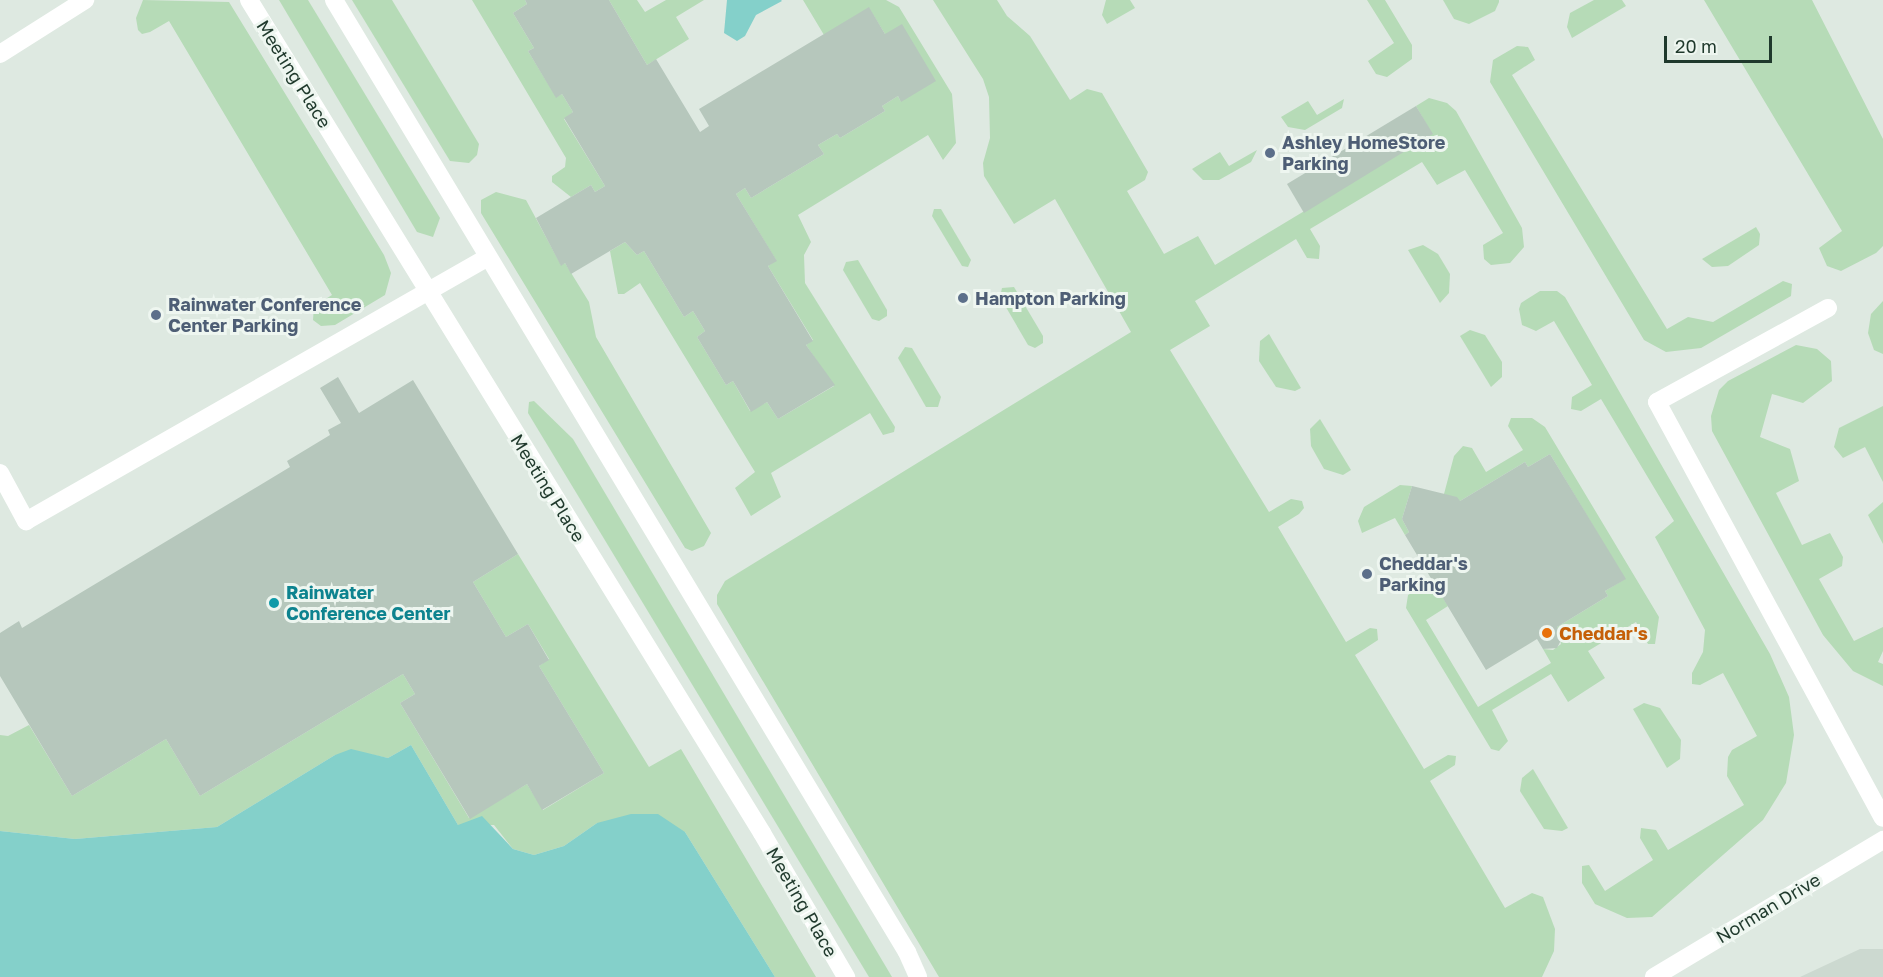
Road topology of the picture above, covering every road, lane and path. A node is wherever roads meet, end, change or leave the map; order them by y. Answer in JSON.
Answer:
{"nodes":[{"id":1,"x":85,"y":0,"type":"edge"},
{"id":2,"x":249,"y":0,"type":"edge"},
{"id":3,"x":334,"y":0,"type":"edge"},
{"id":4,"x":0,"y":54,"type":"edge"},
{"id":5,"x":488,"y":257,"type":"junction"},
{"id":6,"x":429,"y":293,"type":"junction"},
{"id":7,"x":1828,"y":308,"type":"dead end"},
{"id":8,"x":0,"y":473,"type":"edge"},
{"id":9,"x":1883,"y":818,"type":"edge"},
{"id":10,"x":1883,"y":840,"type":"edge"},
{"id":11,"x":846,"y":977,"type":"edge"},
{"id":12,"x":918,"y":977,"type":"edge"},
{"id":13,"x":1654,"y":977,"type":"edge"}],
"edges":[{"from":1,"to":4,"type":"street"},
{"from":2,"to":6,"type":"street","name":"Meeting Place"},
{"from":3,"to":5,"type":"street"},
{"from":5,"to":6,"type":"street"},
{"from":5,"to":12,"type":"street"},
{"from":6,"to":8,"type":"street"},
{"from":6,"to":11,"type":"street","name":"Meeting Place"},
{"from":7,"to":9,"type":"street"},
{"from":10,"to":13,"type":"street","name":"Norman Drive"}]}
